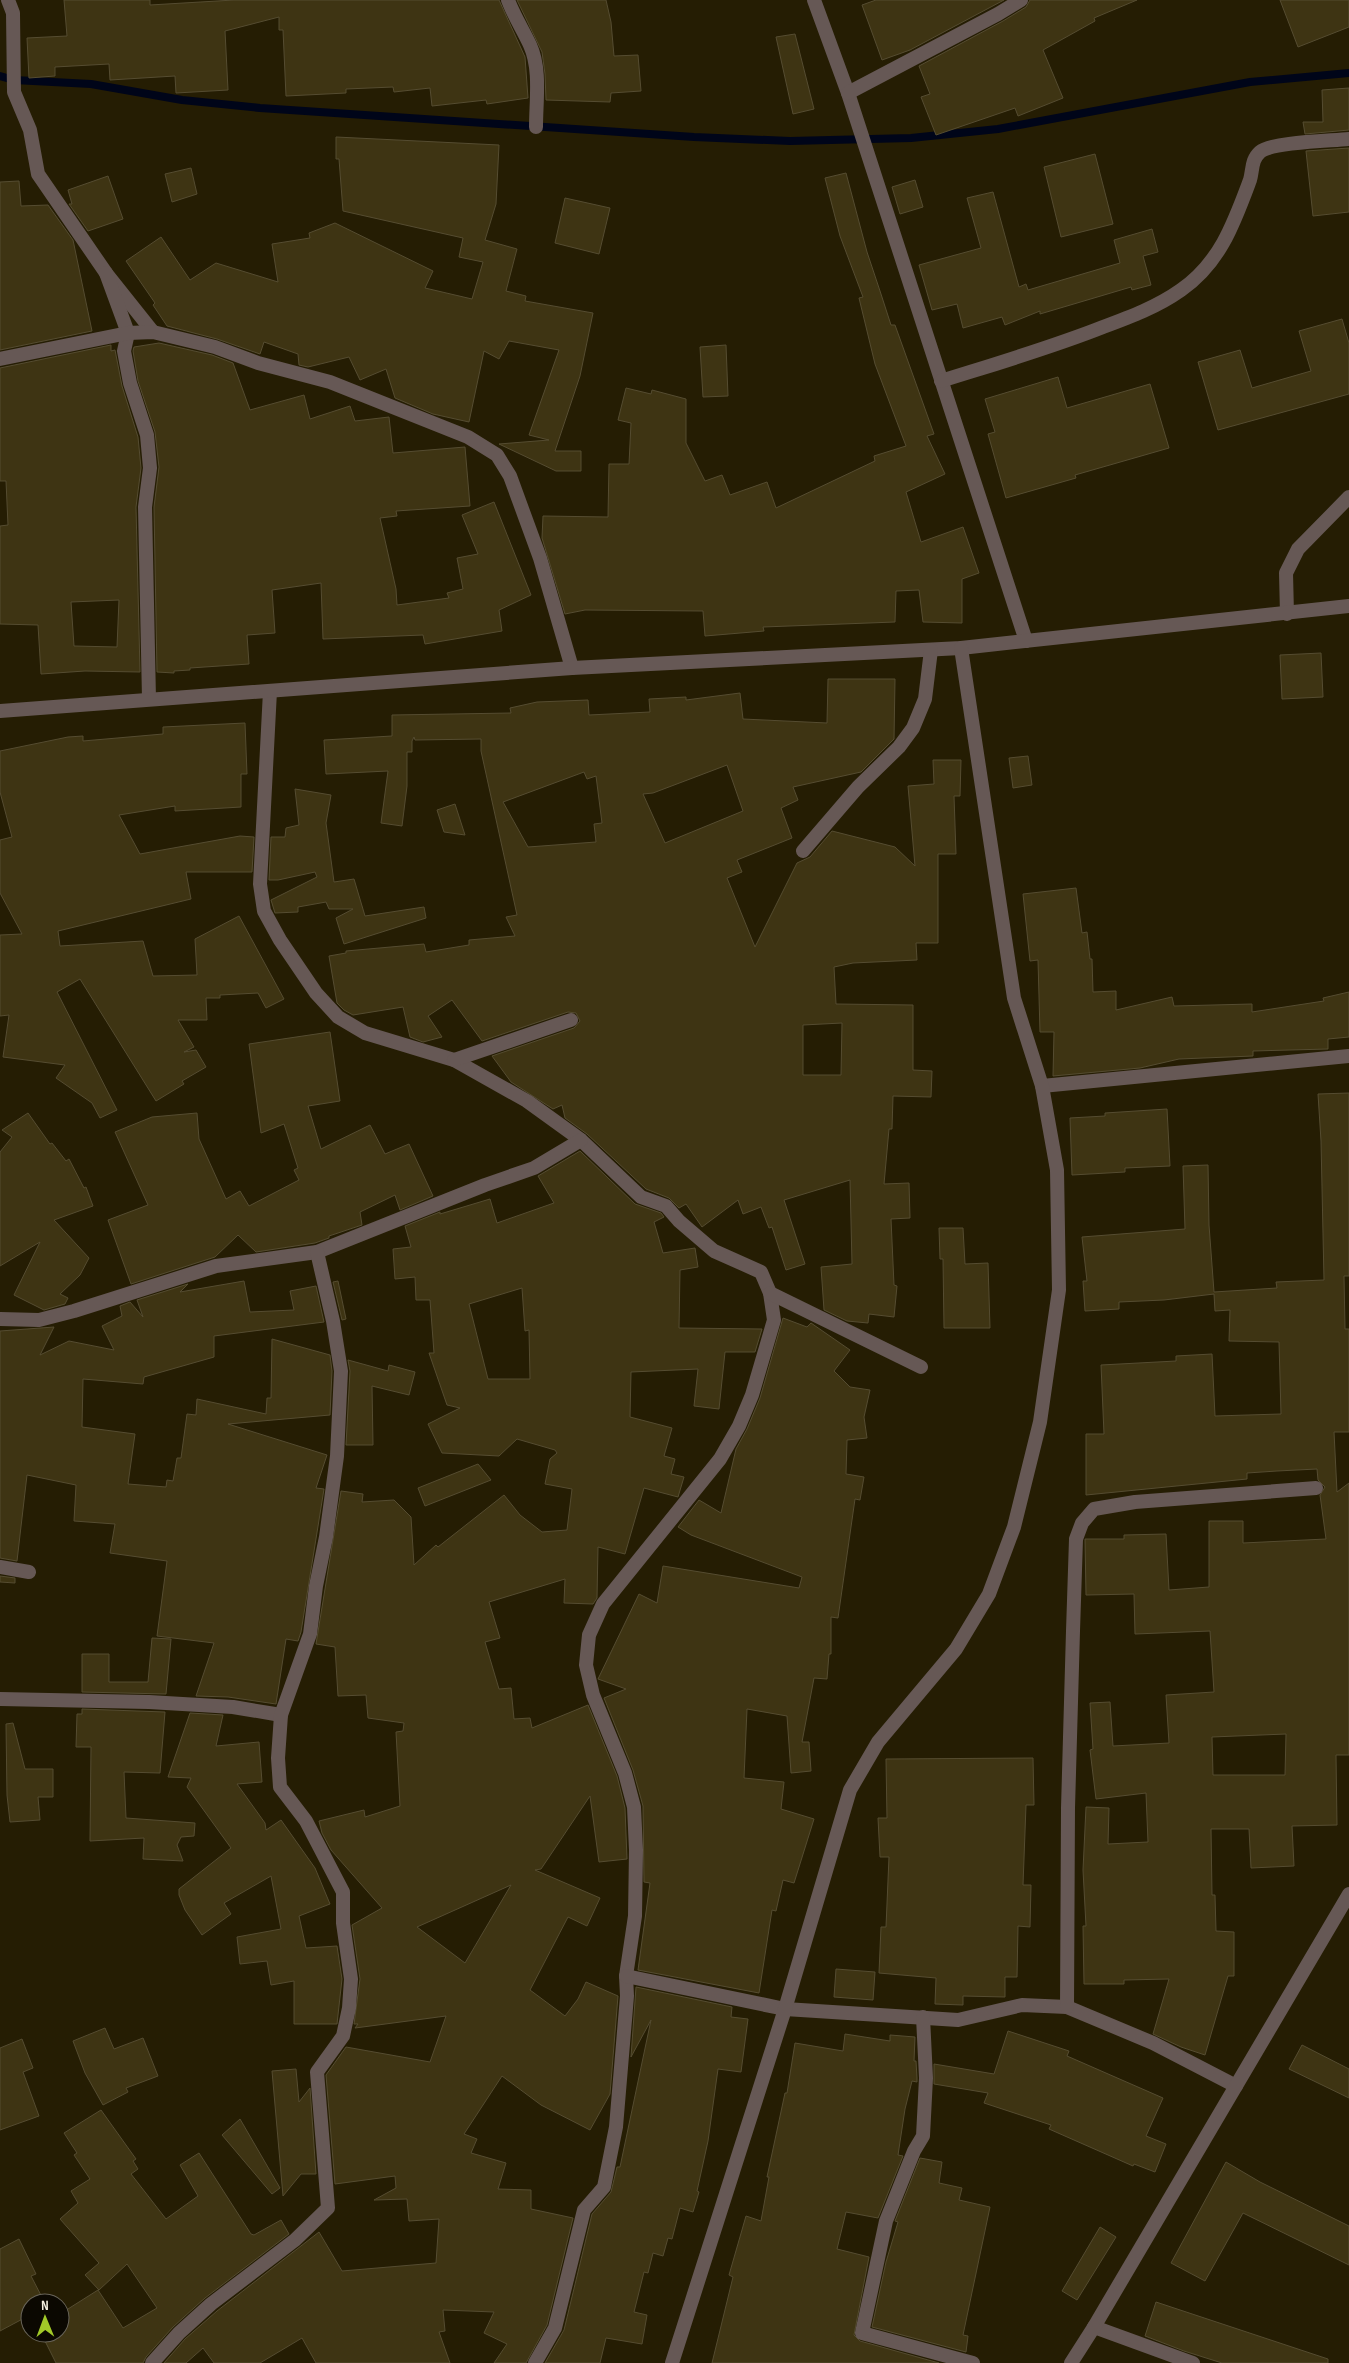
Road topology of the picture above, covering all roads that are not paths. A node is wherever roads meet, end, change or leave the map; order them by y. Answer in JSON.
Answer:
{"nodes":[{"id":1,"x":8,"y":0,"type":"edge"},
{"id":2,"x":508,"y":0,"type":"edge"},
{"id":3,"x":814,"y":0,"type":"edge"},
{"id":4,"x":1021,"y":0,"type":"edge"},
{"id":5,"x":848,"y":93,"type":"junction"},
{"id":6,"x":536,"y":127,"type":"dead end"},
{"id":7,"x":1349,"y":140,"type":"edge"},
{"id":8,"x":106,"y":273,"type":"junction"},
{"id":9,"x":153,"y":332,"type":"junction"},
{"id":10,"x":128,"y":333,"type":"junction"},
{"id":11,"x":0,"y":360,"type":"edge"},
{"id":12,"x":941,"y":381,"type":"junction"},
{"id":13,"x":1349,"y":497,"type":"edge"},
{"id":14,"x":1349,"y":606,"type":"edge"},
{"id":15,"x":1287,"y":614,"type":"junction"},
{"id":16,"x":1026,"y":642,"type":"junction"},
{"id":17,"x":961,"y":648,"type":"junction"},
{"id":18,"x":931,"y":650,"type":"junction"},
{"id":19,"x":572,"y":668,"type":"junction"},
{"id":20,"x":270,"y":691,"type":"junction"},
{"id":21,"x":149,"y":699,"type":"junction"},
{"id":22,"x":0,"y":711,"type":"edge"},
{"id":23,"x":803,"y":851,"type":"dead end"},
{"id":24,"x":571,"y":1020,"type":"dead end"},
{"id":25,"x":1349,"y":1056,"type":"edge"},
{"id":26,"x":454,"y":1060,"type":"junction"},
{"id":27,"x":1042,"y":1086,"type":"junction"},
{"id":28,"x":581,"y":1140,"type":"junction"},
{"id":29,"x":317,"y":1252,"type":"junction"},
{"id":30,"x":770,"y":1294,"type":"junction"},
{"id":31,"x":0,"y":1319,"type":"edge"},
{"id":32,"x":921,"y":1367,"type":"dead end"},
{"id":33,"x":1316,"y":1488,"type":"dead end"},
{"id":34,"x":0,"y":1567,"type":"edge"},
{"id":35,"x":29,"y":1572,"type":"dead end"},
{"id":36,"x":0,"y":1699,"type":"edge"},
{"id":37,"x":281,"y":1715,"type":"junction"},
{"id":38,"x":1349,"y":1894,"type":"edge"},
{"id":39,"x":626,"y":1976,"type":"junction"},
{"id":40,"x":1067,"y":2007,"type":"junction"},
{"id":41,"x":785,"y":2009,"type":"junction"},
{"id":42,"x":923,"y":2018,"type":"junction"},
{"id":43,"x":1236,"y":2086,"type":"junction"},
{"id":44,"x":1094,"y":2327,"type":"junction"},
{"id":45,"x":152,"y":2363,"type":"edge"},
{"id":46,"x":535,"y":2363,"type":"edge"},
{"id":47,"x":672,"y":2363,"type":"edge"},
{"id":48,"x":973,"y":2363,"type":"edge"},
{"id":49,"x":1070,"y":2363,"type":"edge"},
{"id":50,"x":1193,"y":2363,"type":"edge"}],
"edges":[{"from":1,"to":8,"type":"street"},
{"from":2,"to":6,"type":"street"},
{"from":3,"to":5,"type":"street"},
{"from":4,"to":5,"type":"street"},
{"from":5,"to":12,"type":"street"},
{"from":7,"to":12,"type":"street"},
{"from":8,"to":9,"type":"street"},
{"from":8,"to":10,"type":"street"},
{"from":9,"to":10,"type":"street"},
{"from":9,"to":19,"type":"street"},
{"from":10,"to":11,"type":"street"},
{"from":10,"to":21,"type":"street"},
{"from":12,"to":16,"type":"street"},
{"from":13,"to":15,"type":"street"},
{"from":14,"to":15,"type":"street"},
{"from":15,"to":16,"type":"street"},
{"from":16,"to":17,"type":"street"},
{"from":17,"to":18,"type":"street"},
{"from":17,"to":27,"type":"street"},
{"from":18,"to":19,"type":"street"},
{"from":18,"to":23,"type":"street"},
{"from":19,"to":20,"type":"street"},
{"from":20,"to":21,"type":"street"},
{"from":20,"to":26,"type":"street"},
{"from":21,"to":22,"type":"street"},
{"from":24,"to":26,"type":"street"},
{"from":25,"to":27,"type":"street"},
{"from":26,"to":28,"type":"street"},
{"from":27,"to":41,"type":"street"},
{"from":28,"to":29,"type":"street"},
{"from":28,"to":30,"type":"street"},
{"from":29,"to":31,"type":"street"},
{"from":29,"to":37,"type":"street"},
{"from":30,"to":32,"type":"street"},
{"from":30,"to":39,"type":"street"},
{"from":33,"to":40,"type":"street"},
{"from":34,"to":35,"type":"street"},
{"from":36,"to":37,"type":"street"},
{"from":37,"to":45,"type":"street"},
{"from":38,"to":43,"type":"street"},
{"from":39,"to":41,"type":"street"},
{"from":39,"to":46,"type":"street"},
{"from":40,"to":42,"type":"street"},
{"from":40,"to":43,"type":"street"},
{"from":41,"to":42,"type":"street"},
{"from":41,"to":47,"type":"street"},
{"from":42,"to":48,"type":"street"},
{"from":43,"to":44,"type":"street"},
{"from":44,"to":49,"type":"street"},
{"from":44,"to":50,"type":"street"}]}
